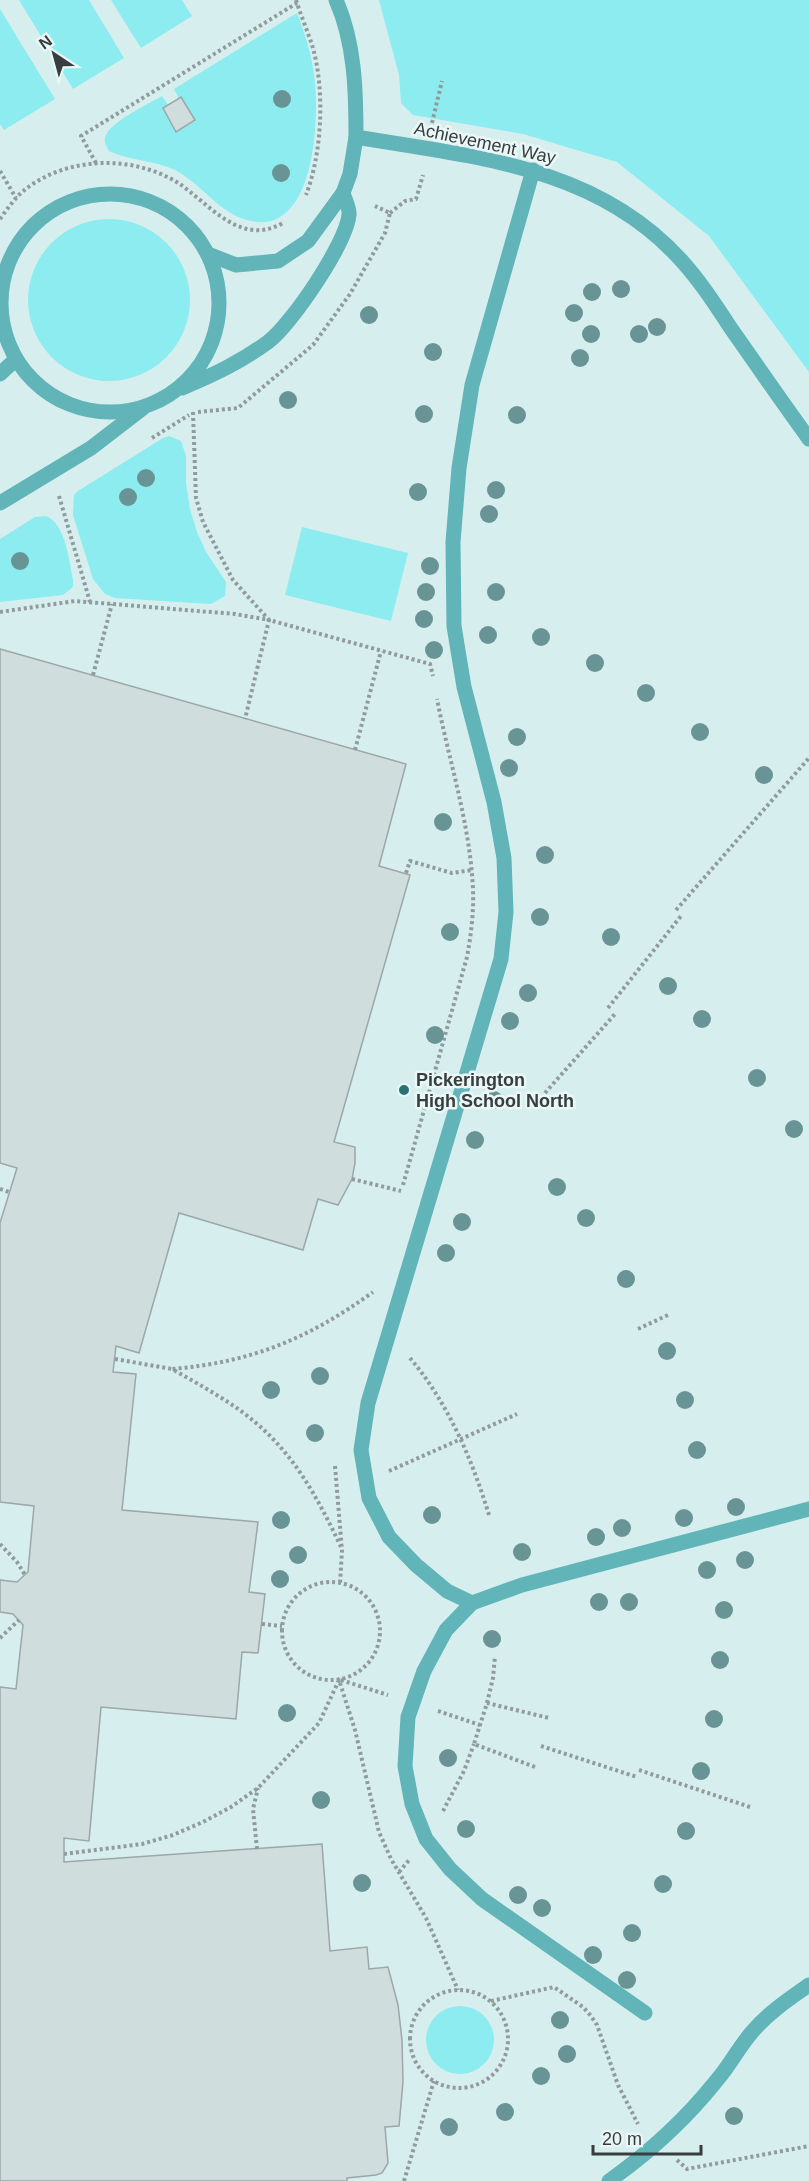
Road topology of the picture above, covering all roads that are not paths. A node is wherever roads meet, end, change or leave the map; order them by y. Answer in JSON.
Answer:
{"nodes":[{"id":1,"x":336,"y":0,"type":"edge"},
{"id":2,"x":356,"y":137,"type":"junction"},
{"id":3,"x":533,"y":170,"type":"junction"},
{"id":4,"x":343,"y":193,"type":"junction"},
{"id":5,"x":208,"y":254,"type":"junction"},
{"id":6,"x":15,"y":360,"type":"junction"},
{"id":7,"x":0,"y":374,"type":"edge"},
{"id":8,"x":175,"y":391,"type":"junction"},
{"id":9,"x":142,"y":408,"type":"junction"},
{"id":10,"x":809,"y":439,"type":"edge"},
{"id":11,"x":0,"y":503,"type":"edge"},
{"id":12,"x":809,"y":1509,"type":"edge"},
{"id":13,"x":472,"y":1604,"type":"junction"},
{"id":14,"x":809,"y":1985,"type":"edge"},
{"id":15,"x":645,"y":2013,"type":"dead end"},
{"id":16,"x":609,"y":2181,"type":"edge"}],
"edges":[{"from":1,"to":2,"type":"street"},
{"from":2,"to":3,"type":"street","name":"Achievement Way"},
{"from":2,"to":4,"type":"street"},
{"from":3,"to":10,"type":"street","name":"Achievement Way"},
{"from":3,"to":13,"type":"street"},
{"from":4,"to":5,"type":"street"},
{"from":4,"to":8,"type":"street"},
{"from":5,"to":6,"type":"street"},
{"from":5,"to":8,"type":"street"},
{"from":6,"to":7,"type":"street"},
{"from":6,"to":9,"type":"street"},
{"from":8,"to":9,"type":"street"},
{"from":9,"to":11,"type":"street"},
{"from":12,"to":13,"type":"street"},
{"from":13,"to":15,"type":"street"},
{"from":14,"to":16,"type":"street"}]}
